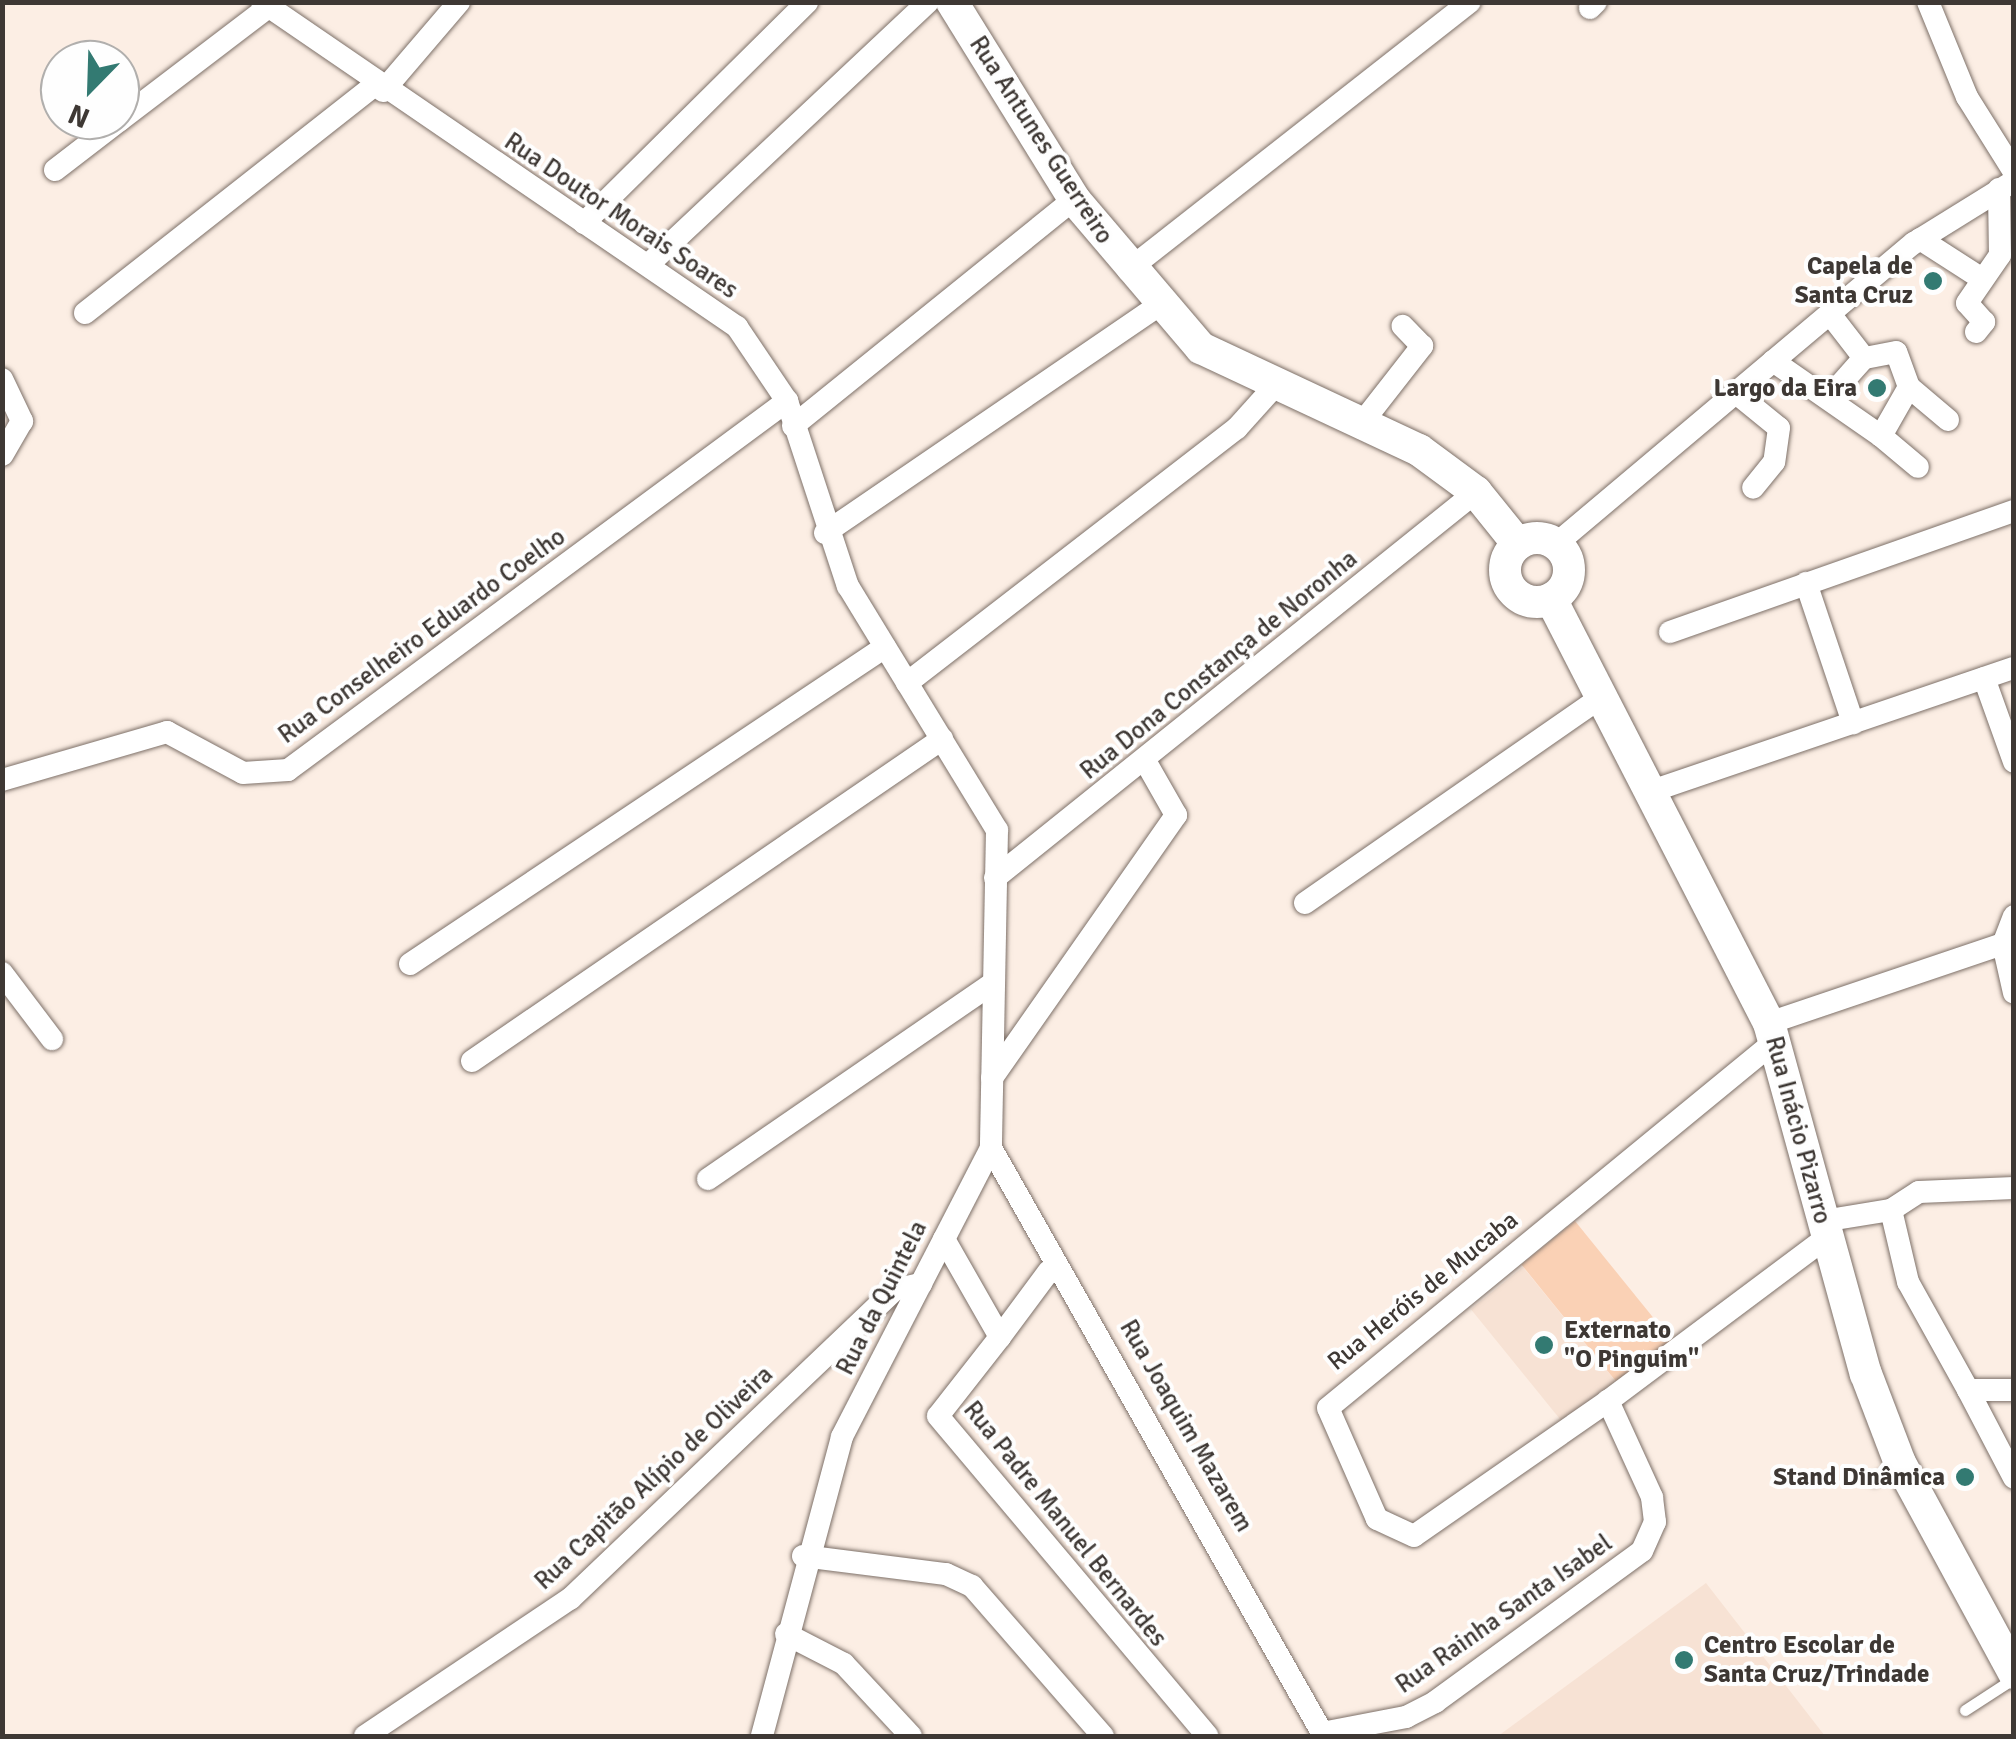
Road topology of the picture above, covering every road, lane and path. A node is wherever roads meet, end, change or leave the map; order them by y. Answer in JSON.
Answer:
{"nodes":[{"id":1,"x":459,"y":2,"type":"edge"},
{"id":2,"x":808,"y":2,"type":"edge"},
{"id":3,"x":928,"y":2,"type":"edge"},
{"id":4,"x":952,"y":2,"type":"edge"},
{"id":5,"x":1470,"y":2,"type":"edge"},
{"id":6,"x":1928,"y":2,"type":"edge"},
{"id":7,"x":264,"y":5,"type":"edge"},
{"id":8,"x":379,"y":88,"type":"junction"},
{"id":9,"x":140,"y":104,"type":"edge"},
{"id":10,"x":94,"y":140,"type":"edge"},
{"id":11,"x":54,"y":170,"type":"dead end"},
{"id":12,"x":2009,"y":181,"type":"edge"},
{"id":13,"x":1074,"y":199,"type":"junction"},
{"id":14,"x":584,"y":223,"type":"junction"},
{"id":15,"x":1920,"y":239,"type":"junction"},
{"id":16,"x":650,"y":263,"type":"junction"},
{"id":17,"x":1128,"y":270,"type":"junction"},
{"id":18,"x":1982,"y":279,"type":"junction"},
{"id":19,"x":1159,"y":305,"type":"junction"},
{"id":20,"x":85,"y":313,"type":"dead end"},
{"id":21,"x":1830,"y":314,"type":"junction"},
{"id":22,"x":1403,"y":326,"type":"dead end"},
{"id":23,"x":1976,"y":332,"type":"dead end"},
{"id":24,"x":1864,"y":358,"type":"junction"},
{"id":25,"x":1774,"y":361,"type":"junction"},
{"id":26,"x":2,"y":379,"type":"edge"},
{"id":27,"x":1909,"y":387,"type":"junction"},
{"id":28,"x":1273,"y":388,"type":"junction"},
{"id":29,"x":1736,"y":393,"type":"junction"},
{"id":30,"x":1831,"y":395,"type":"junction"},
{"id":31,"x":786,"y":401,"type":"junction"},
{"id":32,"x":1365,"y":419,"type":"junction"},
{"id":33,"x":1948,"y":420,"type":"dead end"},
{"id":34,"x":793,"y":426,"type":"junction"},
{"id":35,"x":1881,"y":436,"type":"junction"},
{"id":36,"x":2,"y":455,"type":"edge"},
{"id":37,"x":1918,"y":467,"type":"dead end"},
{"id":38,"x":1753,"y":488,"type":"dead end"},
{"id":39,"x":1476,"y":492,"type":"junction"},
{"id":40,"x":2014,"y":511,"type":"edge"},
{"id":41,"x":824,"y":533,"type":"junction"},
{"id":42,"x":1518,"y":544,"type":"junction"},
{"id":43,"x":1556,"y":544,"type":"junction"},
{"id":44,"x":1806,"y":582,"type":"junction"},
{"id":45,"x":1551,"y":599,"type":"junction"},
{"id":46,"x":1670,"y":632,"type":"dead end"},
{"id":47,"x":885,"y":647,"type":"junction"},
{"id":48,"x":2014,"y":668,"type":"edge"},
{"id":49,"x":1984,"y":678,"type":"junction"},
{"id":50,"x":907,"y":683,"type":"junction"},
{"id":51,"x":1599,"y":698,"type":"junction"},
{"id":52,"x":1853,"y":723,"type":"junction"},
{"id":53,"x":942,"y":738,"type":"junction"},
{"id":54,"x":1144,"y":759,"type":"junction"},
{"id":55,"x":2014,"y":762,"type":"edge"},
{"id":56,"x":2,"y":780,"type":"edge"},
{"id":57,"x":1650,"y":792,"type":"junction"},
{"id":58,"x":995,"y":878,"type":"junction"},
{"id":59,"x":1305,"y":903,"type":"dead end"},
{"id":60,"x":2014,"y":916,"type":"edge"},
{"id":61,"x":2003,"y":944,"type":"junction"},
{"id":62,"x":410,"y":964,"type":"dead end"},
{"id":63,"x":2,"y":973,"type":"edge"},
{"id":64,"x":993,"y":983,"type":"junction"},
{"id":65,"x":2014,"y":993,"type":"edge"},
{"id":66,"x":1771,"y":1033,"type":"junction"},
{"id":67,"x":52,"y":1040,"type":"dead end"},
{"id":68,"x":472,"y":1060,"type":"dead end"},
{"id":69,"x":992,"y":1078,"type":"junction"},
{"id":70,"x":991,"y":1148,"type":"junction"},
{"id":71,"x":708,"y":1179,"type":"dead end"},
{"id":72,"x":2014,"y":1188,"type":"edge"},
{"id":73,"x":1891,"y":1210,"type":"junction"},
{"id":74,"x":1825,"y":1229,"type":"junction"},
{"id":75,"x":944,"y":1238,"type":"junction"},
{"id":76,"x":1050,"y":1271,"type":"dead end"},
{"id":77,"x":920,"y":1284,"type":"junction"},
{"id":78,"x":1000,"y":1337,"type":"junction"},
{"id":79,"x":1968,"y":1390,"type":"junction"},
{"id":80,"x":2014,"y":1390,"type":"edge"},
{"id":81,"x":1608,"y":1401,"type":"junction"},
{"id":82,"x":2014,"y":1478,"type":"edge"},
{"id":83,"x":804,"y":1556,"type":"junction"},
{"id":84,"x":786,"y":1634,"type":"junction"},
{"id":85,"x":2014,"y":1676,"type":"edge"},
{"id":86,"x":1964,"y":1710,"type":"dead end"},
{"id":87,"x":1323,"y":1735,"type":"edge"},
{"id":88,"x":365,"y":1736,"type":"edge"},
{"id":89,"x":762,"y":1736,"type":"edge"},
{"id":90,"x":911,"y":1736,"type":"edge"},
{"id":91,"x":1103,"y":1736,"type":"edge"},
{"id":92,"x":1206,"y":1736,"type":"edge"}],
"edges":[{"from":1,"to":8,"type":"street"},
{"from":2,"to":14,"type":"street"},
{"from":3,"to":16,"type":"street"},
{"from":4,"to":13,"type":"main road","name":"Rua Antunes Guerreiro"},
{"from":5,"to":17,"type":"street"},
{"from":6,"to":12,"type":"street"},
{"from":7,"to":8,"type":"street","name":"Rua Doutor Morais Soares"},
{"from":7,"to":9,"type":"street"},
{"from":8,"to":14,"type":"street","name":"Rua Doutor Morais Soares"},
{"from":8,"to":20,"type":"street"},
{"from":10,"to":11,"type":"street"},
{"from":12,"to":15,"type":"street"},
{"from":12,"to":18,"type":"street"},
{"from":13,"to":17,"type":"main road","name":"Rua Antunes Guerreiro"},
{"from":13,"to":34,"type":"street"},
{"from":14,"to":16,"type":"street","name":"Rua Doutor Morais Soares"},
{"from":15,"to":18,"type":"street"},
{"from":15,"to":21,"type":"street"},
{"from":16,"to":31,"type":"street","name":"Rua Doutor Morais Soares"},
{"from":17,"to":19,"type":"main road","name":"Rua Antunes Guerreiro"},
{"from":18,"to":23,"type":"street"},
{"from":19,"to":28,"type":"main road","name":"Rua Antunes Guerreiro"},
{"from":19,"to":41,"type":"street"},
{"from":21,"to":24,"type":"street"},
{"from":21,"to":25,"type":"street"},
{"from":22,"to":32,"type":"street"},
{"from":24,"to":27,"type":"street"},
{"from":24,"to":30,"type":"street"},
{"from":25,"to":29,"type":"street"},
{"from":25,"to":30,"type":"street"},
{"from":26,"to":36,"type":"street"},
{"from":27,"to":33,"type":"street"},
{"from":27,"to":35,"type":"street"},
{"from":28,"to":32,"type":"main road","name":"Rua Antunes Guerreiro"},
{"from":28,"to":50,"type":"street"},
{"from":29,"to":38,"type":"street"},
{"from":29,"to":43,"type":"street"},
{"from":30,"to":35,"type":"street"},
{"from":31,"to":34,"type":"street","name":"Rua Doutor Morais Soares"},
{"from":31,"to":56,"type":"street","name":"Rua Conselheiro Eduardo Coelho"},
{"from":32,"to":39,"type":"main road","name":"Rua Antunes Guerreiro"},
{"from":34,"to":41,"type":"street","name":"Rua Doutor Morais Soares"},
{"from":35,"to":37,"type":"street"},
{"from":39,"to":42,"type":"main road","name":"Rua Antunes Guerreiro"},
{"from":39,"to":54,"type":"street","name":"Rua Dona Constança de Noronha"},
{"from":40,"to":44,"type":"street"},
{"from":41,"to":47,"type":"street","name":"Rua Doutor Morais Soares"},
{"from":42,"to":43,"type":"main road"},
{"from":42,"to":45,"type":"main road"},
{"from":43,"to":45,"type":"main road"},
{"from":44,"to":46,"type":"street"},
{"from":44,"to":52,"type":"street"},
{"from":45,"to":51,"type":"main road","name":"Rua Inácio Pizarro"},
{"from":47,"to":50,"type":"street","name":"Rua Doutor Morais Soares"},
{"from":47,"to":62,"type":"street"},
{"from":48,"to":49,"type":"street"},
{"from":49,"to":52,"type":"street"},
{"from":49,"to":55,"type":"street"},
{"from":50,"to":53,"type":"street","name":"Rua Doutor Morais Soares"},
{"from":51,"to":57,"type":"main road","name":"Rua Inácio Pizarro"},
{"from":51,"to":59,"type":"street"},
{"from":52,"to":57,"type":"street"},
{"from":53,"to":58,"type":"street","name":"Rua Doutor Morais Soares"},
{"from":53,"to":68,"type":"street"},
{"from":54,"to":58,"type":"street","name":"Rua Dona Constança de Noronha"},
{"from":54,"to":69,"type":"street"},
{"from":57,"to":66,"type":"main road","name":"Rua Inácio Pizarro"},
{"from":58,"to":64,"type":"street","name":"Rua da Quintela"},
{"from":60,"to":61,"type":"street"},
{"from":61,"to":65,"type":"street"},
{"from":61,"to":66,"type":"street"},
{"from":63,"to":67,"type":"street"},
{"from":64,"to":69,"type":"street","name":"Rua da Quintela"},
{"from":64,"to":71,"type":"street"},
{"from":66,"to":74,"type":"main road","name":"Rua Inácio Pizarro"},
{"from":66,"to":81,"type":"street","name":"Rua Heróis de Mucaba"},
{"from":69,"to":70,"type":"street","name":"Rua da Quintela"},
{"from":70,"to":75,"type":"street","name":"Rua da Quintela"},
{"from":70,"to":87,"type":"street","name":"Rua Joaquim Mazarem"},
{"from":72,"to":73,"type":"street"},
{"from":73,"to":74,"type":"street"},
{"from":73,"to":79,"type":"street"},
{"from":74,"to":81,"type":"street"},
{"from":74,"to":85,"type":"main road","name":"Rua Inácio Pizarro"},
{"from":75,"to":77,"type":"street","name":"Rua da Quintela"},
{"from":75,"to":78,"type":"street"},
{"from":76,"to":78,"type":"street"},
{"from":77,"to":83,"type":"street","name":"Rua da Quintela"},
{"from":77,"to":88,"type":"street","name":"Rua Capitão Alípio de Oliveira"},
{"from":78,"to":92,"type":"street","name":"Rua Padre Manuel Bernardes"},
{"from":79,"to":80,"type":"street"},
{"from":79,"to":82,"type":"street"},
{"from":81,"to":87,"type":"street","name":"Rua Rainha Santa Isabel"},
{"from":83,"to":84,"type":"street","name":"Rua da Quintela"},
{"from":83,"to":91,"type":"street"},
{"from":84,"to":89,"type":"street","name":"Rua da Quintela"},
{"from":84,"to":90,"type":"street"},
{"from":85,"to":86,"type":"lane"}]}
